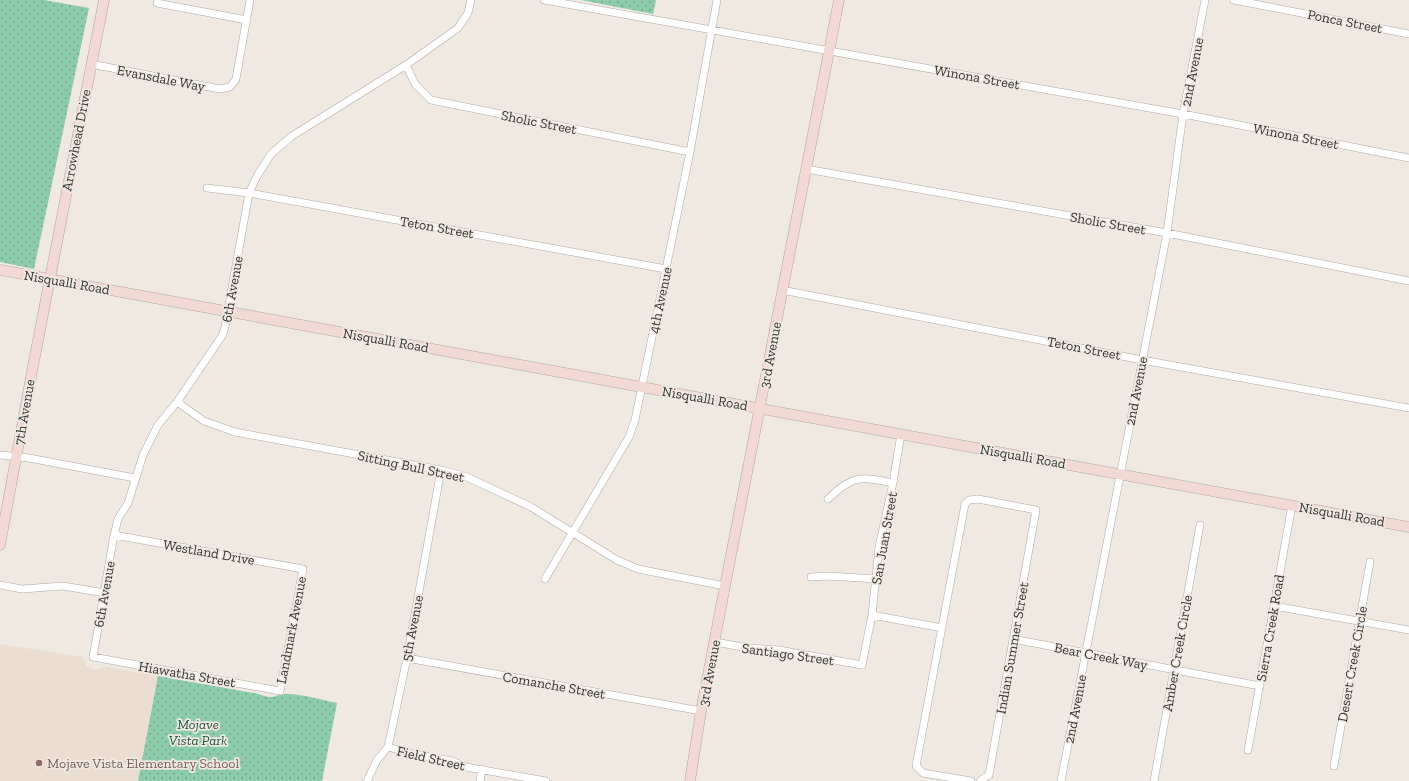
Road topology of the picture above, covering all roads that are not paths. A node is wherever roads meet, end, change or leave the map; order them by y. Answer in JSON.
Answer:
{"nodes":[{"id":1,"x":104,"y":0,"type":"edge"},
{"id":2,"x":250,"y":0,"type":"edge"},
{"id":3,"x":471,"y":0,"type":"edge"},
{"id":4,"x":544,"y":0,"type":"edge"},
{"id":5,"x":717,"y":0,"type":"edge"},
{"id":6,"x":838,"y":0,"type":"edge"},
{"id":7,"x":1205,"y":0,"type":"edge"},
{"id":8,"x":1234,"y":0,"type":"edge"},
{"id":9,"x":157,"y":3,"type":"dead end"},
{"id":10,"x":247,"y":20,"type":"junction"},
{"id":11,"x":712,"y":29,"type":"junction"},
{"id":12,"x":1409,"y":34,"type":"edge"},
{"id":13,"x":829,"y":50,"type":"junction"},
{"id":14,"x":91,"y":64,"type":"junction"},
{"id":15,"x":406,"y":65,"type":"junction"},
{"id":16,"x":1183,"y":114,"type":"junction"},
{"id":17,"x":690,"y":152,"type":"junction"},
{"id":18,"x":1409,"y":158,"type":"edge"},
{"id":19,"x":806,"y":169,"type":"junction"},
{"id":20,"x":207,"y":188,"type":"dead end"},
{"id":21,"x":249,"y":194,"type":"junction"},
{"id":22,"x":1166,"y":233,"type":"junction"},
{"id":23,"x":666,"y":269,"type":"junction"},
{"id":24,"x":0,"y":270,"type":"edge"},
{"id":25,"x":50,"y":279,"type":"junction"},
{"id":26,"x":1409,"y":281,"type":"edge"},
{"id":27,"x":782,"y":290,"type":"junction"},
{"id":28,"x":228,"y":311,"type":"junction"},
{"id":29,"x":1142,"y":360,"type":"junction"},
{"id":30,"x":642,"y":387,"type":"junction"},
{"id":31,"x":177,"y":402,"type":"junction"},
{"id":32,"x":759,"y":408,"type":"junction"},
{"id":33,"x":1409,"y":408,"type":"edge"},
{"id":34,"x":901,"y":434,"type":"junction"},
{"id":35,"x":0,"y":455,"type":"edge"},
{"id":36,"x":16,"y":458,"type":"junction"},
{"id":37,"x":441,"y":470,"type":"junction"},
{"id":38,"x":1119,"y":474,"type":"junction"},
{"id":39,"x":135,"y":478,"type":"junction"},
{"id":40,"x":893,"y":483,"type":"junction"},
{"id":41,"x":828,"y":499,"type":"dead end"},
{"id":42,"x":1292,"y":505,"type":"junction"},
{"id":43,"x":1200,"y":525,"type":"dead end"},
{"id":44,"x":1409,"y":526,"type":"edge"},
{"id":45,"x":573,"y":534,"type":"junction"},
{"id":46,"x":114,"y":535,"type":"junction"},
{"id":47,"x":0,"y":545,"type":"edge"},
{"id":48,"x":1370,"y":562,"type":"dead end"},
{"id":49,"x":303,"y":569,"type":"joint"},
{"id":50,"x":811,"y":577,"type":"dead end"},
{"id":51,"x":876,"y":579,"type":"junction"},
{"id":52,"x":545,"y":580,"type":"dead end"},
{"id":53,"x":0,"y":585,"type":"edge"},
{"id":54,"x":725,"y":586,"type":"junction"},
{"id":55,"x":105,"y":593,"type":"junction"},
{"id":56,"x":1274,"y":606,"type":"junction"},
{"id":57,"x":872,"y":615,"type":"junction"},
{"id":58,"x":1360,"y":621,"type":"junction"},
{"id":59,"x":942,"y":628,"type":"junction"},
{"id":60,"x":1409,"y":630,"type":"edge"},
{"id":61,"x":1013,"y":640,"type":"junction"},
{"id":62,"x":715,"y":642,"type":"junction"},
{"id":63,"x":1086,"y":653,"type":"junction"},
{"id":64,"x":94,"y":657,"type":"joint"},
{"id":65,"x":407,"y":658,"type":"junction"},
{"id":66,"x":862,"y":666,"type":"joint"},
{"id":67,"x":1174,"y":670,"type":"junction"},
{"id":68,"x":1260,"y":686,"type":"junction"},
{"id":69,"x":280,"y":691,"type":"joint"},
{"id":70,"x":701,"y":711,"type":"junction"},
{"id":71,"x":388,"y":747,"type":"junction"},
{"id":72,"x":1248,"y":750,"type":"dead end"},
{"id":73,"x":1334,"y":766,"type":"dead end"},
{"id":74,"x":482,"y":769,"type":"junction"},
{"id":75,"x":367,"y":781,"type":"edge"},
{"id":76,"x":480,"y":781,"type":"edge"},
{"id":77,"x":546,"y":781,"type":"edge"},
{"id":78,"x":690,"y":781,"type":"edge"},
{"id":79,"x":971,"y":781,"type":"edge"},
{"id":80,"x":980,"y":781,"type":"edge"},
{"id":81,"x":1061,"y":781,"type":"edge"},
{"id":82,"x":1154,"y":781,"type":"edge"}],
"edges":[{"from":1,"to":14,"type":"main road","name":"Arrowhead Drive"},
{"from":2,"to":10,"type":"street"},
{"from":3,"to":15,"type":"street","name":"6th Avenue"},
{"from":4,"to":11,"type":"street","name":"Winona Street"},
{"from":5,"to":11,"type":"street","name":"4th Avenue"},
{"from":6,"to":13,"type":"main road","name":"3rd Avenue"},
{"from":7,"to":16,"type":"street","name":"2nd Avenue"},
{"from":8,"to":12,"type":"street","name":"Ponca Street"},
{"from":9,"to":10,"type":"street"},
{"from":10,"to":14,"type":"street","name":"Evansdale Way"},
{"from":11,"to":13,"type":"street","name":"Winona Street"},
{"from":11,"to":17,"type":"street","name":"4th Avenue"},
{"from":13,"to":16,"type":"street","name":"Winona Street"},
{"from":13,"to":19,"type":"main road","name":"3rd Avenue"},
{"from":14,"to":25,"type":"main road","name":"Arrowhead Drive"},
{"from":15,"to":17,"type":"street","name":"Sholic Street"},
{"from":15,"to":21,"type":"street","name":"6th Avenue"},
{"from":16,"to":18,"type":"street","name":"Winona Street"},
{"from":16,"to":22,"type":"street","name":"2nd Avenue"},
{"from":17,"to":23,"type":"street","name":"4th Avenue"},
{"from":19,"to":22,"type":"street","name":"Sholic Street"},
{"from":19,"to":27,"type":"main road","name":"3rd Avenue"},
{"from":20,"to":21,"type":"street","name":"Teton Street"},
{"from":21,"to":23,"type":"street","name":"Teton Street"},
{"from":21,"to":28,"type":"street","name":"6th Avenue"},
{"from":22,"to":26,"type":"street","name":"Sholic Street"},
{"from":22,"to":29,"type":"street","name":"2nd Avenue"},
{"from":23,"to":30,"type":"street","name":"4th Avenue"},
{"from":24,"to":25,"type":"main road","name":"Nisqualli Road"},
{"from":25,"to":28,"type":"main road","name":"Nisqualli Road"},
{"from":25,"to":36,"type":"main road","name":"7th Avenue"},
{"from":27,"to":29,"type":"street","name":"Teton Street"},
{"from":27,"to":32,"type":"main road","name":"3rd Avenue"},
{"from":28,"to":30,"type":"main road","name":"Nisqualli Road"},
{"from":28,"to":31,"type":"street","name":"6th Avenue"},
{"from":29,"to":33,"type":"street","name":"Teton Street"},
{"from":29,"to":38,"type":"street","name":"2nd Avenue"},
{"from":30,"to":32,"type":"main road","name":"Nisqualli Road"},
{"from":30,"to":45,"type":"street","name":"4th Avenue"},
{"from":31,"to":37,"type":"street","name":"Sitting Bull Street"},
{"from":31,"to":39,"type":"street","name":"6th Avenue"},
{"from":32,"to":34,"type":"main road","name":"Nisqualli Road"},
{"from":32,"to":54,"type":"main road","name":"3rd Avenue"},
{"from":34,"to":38,"type":"main road","name":"Nisqualli Road"},
{"from":34,"to":40,"type":"street","name":"San Juan Street"},
{"from":35,"to":36,"type":"street"},
{"from":36,"to":39,"type":"street"},
{"from":36,"to":47,"type":"main road","name":"7th Avenue"},
{"from":37,"to":45,"type":"street","name":"Sitting Bull Street"},
{"from":37,"to":65,"type":"street","name":"5th Avenue"},
{"from":38,"to":42,"type":"main road","name":"Nisqualli Road"},
{"from":38,"to":63,"type":"street","name":"2nd Avenue"},
{"from":39,"to":46,"type":"street","name":"6th Avenue"},
{"from":40,"to":41,"type":"street"},
{"from":40,"to":51,"type":"street","name":"San Juan Street"},
{"from":42,"to":44,"type":"main road","name":"Nisqualli Road"},
{"from":42,"to":56,"type":"street","name":"Sierra Creek Road"},
{"from":43,"to":67,"type":"street","name":"Amber Creek Circle"},
{"from":45,"to":52,"type":"street","name":"4th Avenue"},
{"from":45,"to":54,"type":"street","name":"Sitting Bull Street"},
{"from":46,"to":49,"type":"street","name":"Westland Drive"},
{"from":46,"to":55,"type":"street","name":"6th Avenue"},
{"from":48,"to":58,"type":"street","name":"Desert Creek Circle"},
{"from":49,"to":69,"type":"street","name":"Landmark Avenue"},
{"from":50,"to":51,"type":"street"},
{"from":51,"to":57,"type":"street","name":"San Juan Street"},
{"from":53,"to":55,"type":"street"},
{"from":54,"to":62,"type":"main road","name":"3rd Avenue"},
{"from":55,"to":64,"type":"street","name":"6th Avenue"},
{"from":56,"to":58,"type":"street"},
{"from":56,"to":68,"type":"street","name":"Sierra Creek Road"},
{"from":57,"to":59,"type":"street"},
{"from":57,"to":66,"type":"street","name":"San Juan Street"},
{"from":58,"to":60,"type":"street"},
{"from":58,"to":73,"type":"street","name":"Desert Creek Circle"},
{"from":59,"to":61,"type":"street","name":"Indian Summer Street"},
{"from":59,"to":79,"type":"street"},
{"from":61,"to":63,"type":"street","name":"Bear Creek Way"},
{"from":61,"to":80,"type":"street","name":"Indian Summer Street"},
{"from":62,"to":66,"type":"street","name":"Santiago Street"},
{"from":62,"to":70,"type":"main road","name":"3rd Avenue"},
{"from":63,"to":67,"type":"street","name":"Bear Creek Way"},
{"from":63,"to":81,"type":"street","name":"2nd Avenue"},
{"from":64,"to":69,"type":"street","name":"Hiawatha Street"},
{"from":65,"to":70,"type":"street","name":"Comanche Street"},
{"from":65,"to":71,"type":"street","name":"5th Avenue"},
{"from":67,"to":68,"type":"street","name":"Bear Creek Way"},
{"from":67,"to":82,"type":"street","name":"Amber Creek Circle"},
{"from":68,"to":72,"type":"street","name":"Sierra Creek Road"},
{"from":70,"to":78,"type":"main road","name":"3rd Avenue"},
{"from":71,"to":74,"type":"street","name":"Field Street"},
{"from":71,"to":75,"type":"street","name":"5th Avenue"},
{"from":74,"to":76,"type":"street"},
{"from":74,"to":77,"type":"street","name":"Field Street"}]}
